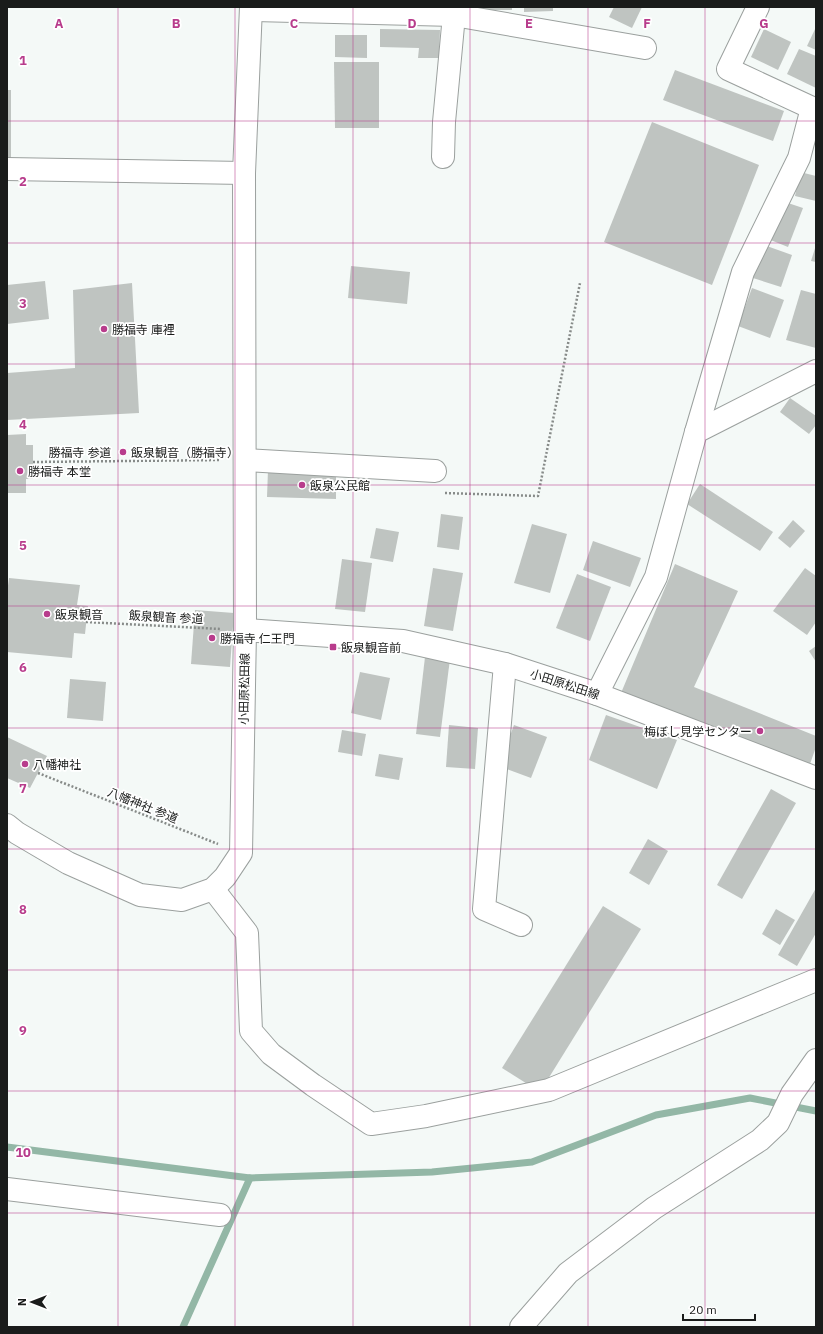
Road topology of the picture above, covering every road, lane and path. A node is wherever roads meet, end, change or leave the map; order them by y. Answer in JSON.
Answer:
{"nodes":[{"id":1,"x":758,"y":7,"type":"edge"},
{"id":2,"x":251,"y":8,"type":"edge"},
{"id":3,"x":455,"y":11,"type":"edge"},
{"id":4,"x":645,"y":48,"type":"dead end"},
{"id":5,"x":443,"y":157,"type":"dead end"},
{"id":6,"x":807,"y":160,"type":"edge"},
{"id":7,"x":7,"y":169,"type":"edge"},
{"id":8,"x":244,"y":173,"type":"junction"},
{"id":9,"x":580,"y":283,"type":"dead end"},
{"id":10,"x":816,"y":371,"type":"edge"},
{"id":11,"x":696,"y":432,"type":"junction"},
{"id":12,"x":246,"y":460,"type":"junction"},
{"id":13,"x":33,"y":462,"type":"dead end"},
{"id":14,"x":435,"y":471,"type":"joint"},
{"id":15,"x":86,"y":622,"type":"dead end"},
{"id":16,"x":245,"y":630,"type":"junction"},
{"id":17,"x":505,"y":664,"type":"junction"},
{"id":18,"x":597,"y":694,"type":"junction"},
{"id":19,"x":38,"y":773,"type":"dead end"},
{"id":20,"x":816,"y":778,"type":"edge"},
{"id":21,"x":7,"y":825,"type":"edge"},
{"id":22,"x":241,"y":853,"type":"junction"},
{"id":23,"x":213,"y":889,"type":"junction"},
{"id":24,"x":521,"y":925,"type":"dead end"},
{"id":25,"x":816,"y":980,"type":"edge"},
{"id":26,"x":816,"y":1060,"type":"edge"},
{"id":27,"x":7,"y":1189,"type":"edge"},
{"id":28,"x":220,"y":1214,"type":"dead end"},
{"id":29,"x":520,"y":1327,"type":"edge"}],
"edges":[{"from":1,"to":6,"type":"street"},
{"from":2,"to":3,"type":"street"},
{"from":2,"to":8,"type":"street"},
{"from":3,"to":4,"type":"street"},
{"from":3,"to":5,"type":"street"},
{"from":6,"to":11,"type":"street"},
{"from":7,"to":8,"type":"street"},
{"from":8,"to":12,"type":"street"},
{"from":9,"to":14,"type":"path"},
{"from":10,"to":11,"type":"street"},
{"from":11,"to":18,"type":"street"},
{"from":12,"to":13,"type":"path","name":"勝福寺 参道"},
{"from":12,"to":14,"type":"street"},
{"from":12,"to":16,"type":"street"},
{"from":15,"to":16,"type":"path","name":"飯泉観音 参道"},
{"from":16,"to":17,"type":"street","name":"小田原松田線"},
{"from":16,"to":22,"type":"street","name":"小田原松田線"},
{"from":17,"to":18,"type":"street","name":"小田原松田線"},
{"from":17,"to":24,"type":"street"},
{"from":18,"to":20,"type":"street","name":"小田原松田線"},
{"from":19,"to":22,"type":"path","name":"八幡神社 参道"},
{"from":21,"to":23,"type":"street"},
{"from":22,"to":23,"type":"street"},
{"from":23,"to":25,"type":"street"},
{"from":26,"to":29,"type":"street"},
{"from":27,"to":28,"type":"street"}]}
